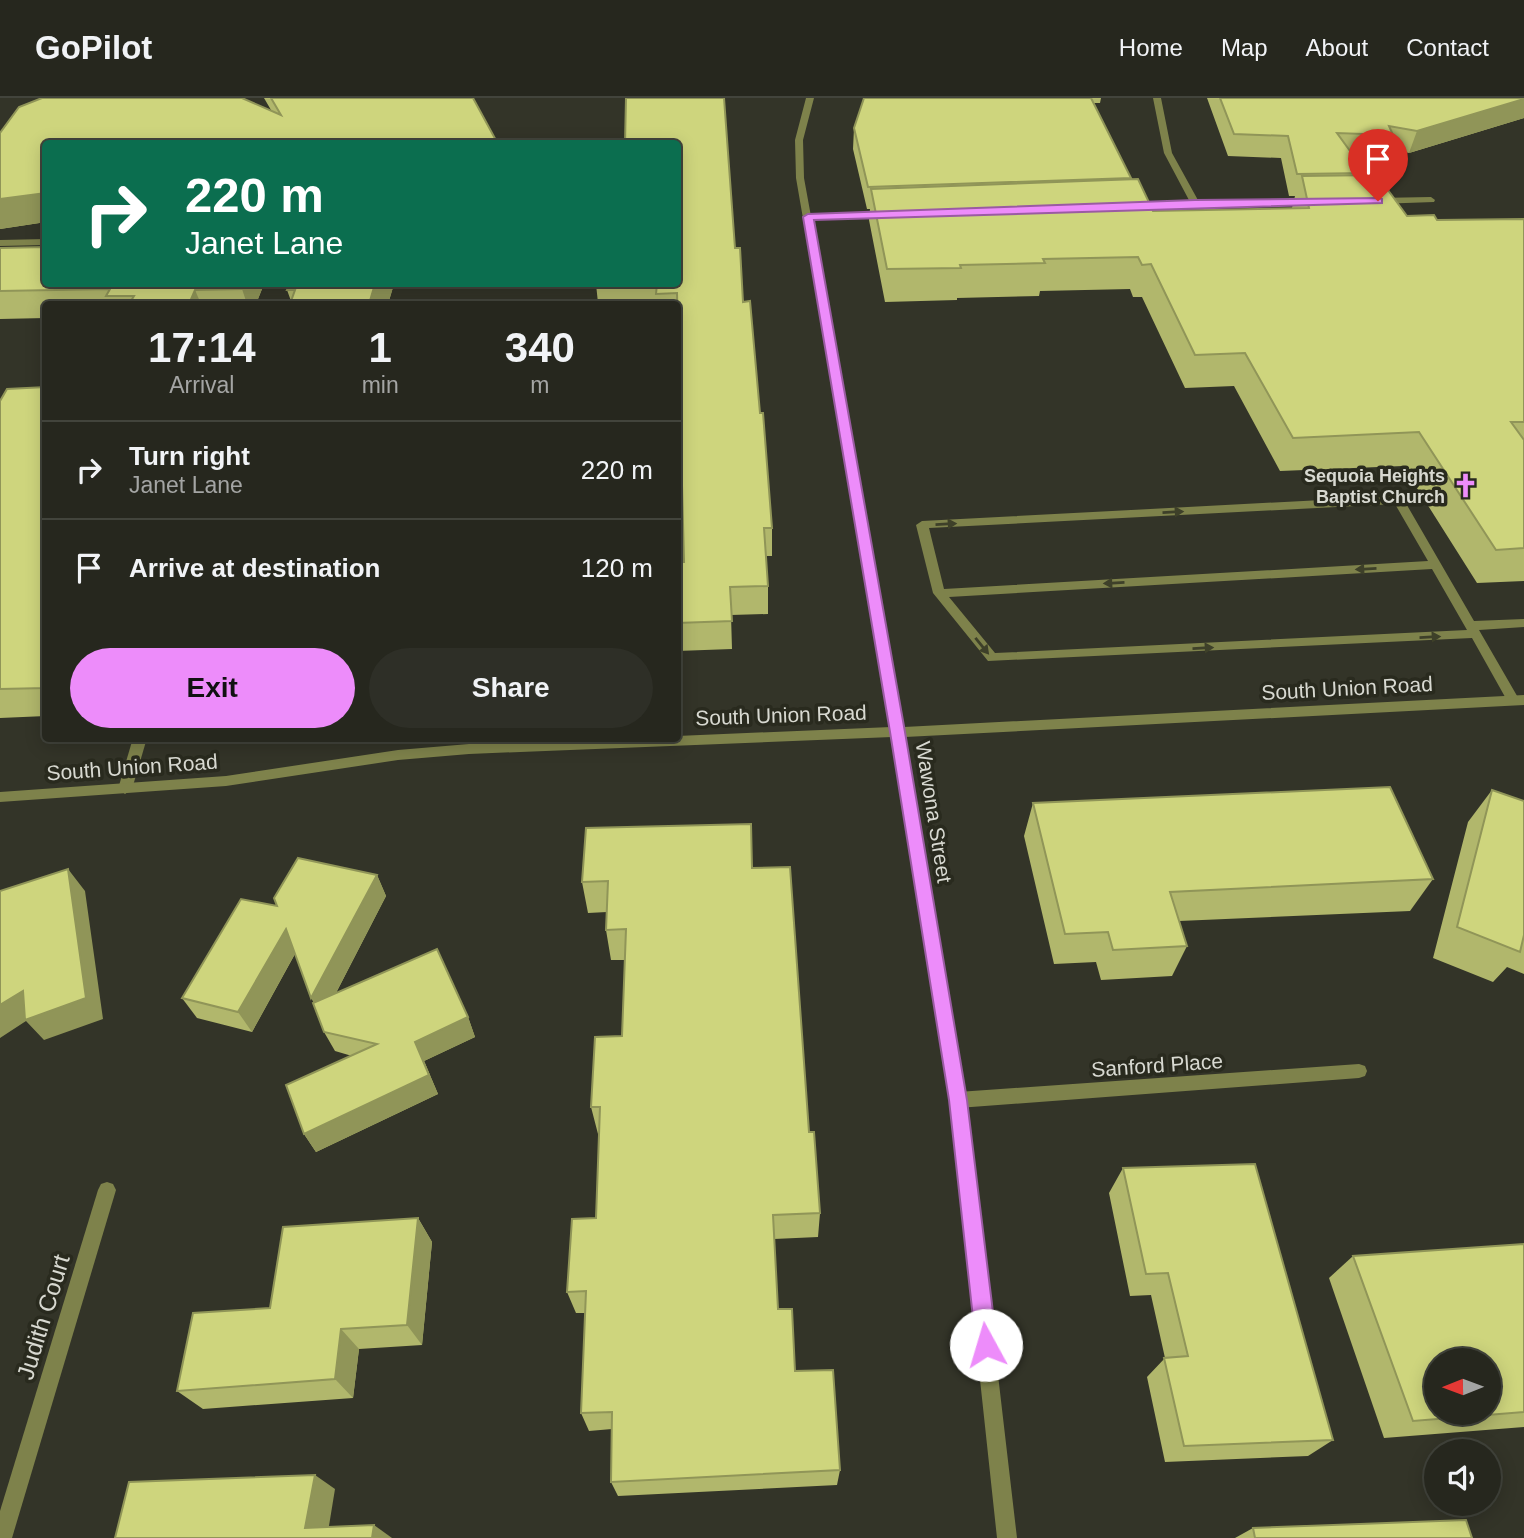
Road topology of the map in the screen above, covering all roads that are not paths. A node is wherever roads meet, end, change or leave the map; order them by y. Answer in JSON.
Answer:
{"nodes":[{"id":1,"x":810,"y":98,"type":"edge"},
{"id":2,"x":1157,"y":98,"type":"edge"},
{"id":3,"x":1431,"y":200,"type":"dead end"},
{"id":4,"x":1361,"y":201,"type":"edge"},
{"id":5,"x":1320,"y":202,"type":"edge"},
{"id":6,"x":1195,"y":203,"type":"junction"},
{"id":7,"x":1126,"y":206,"type":"edge"},
{"id":8,"x":891,"y":214,"type":"edge"},
{"id":9,"x":808,"y":217,"type":"junction"},
{"id":10,"x":42,"y":242,"type":"edge"},
{"id":11,"x":0,"y":243,"type":"edge"},
{"id":12,"x":1434,"y":565,"type":"junction"},
{"id":13,"x":939,"y":593,"type":"junction"},
{"id":14,"x":1524,"y":623,"type":"edge"},
{"id":15,"x":1472,"y":630,"type":"junction"},
{"id":16,"x":1519,"y":701,"type":"edge"},
{"id":17,"x":898,"y":732,"type":"junction"},
{"id":18,"x":681,"y":738,"type":"edge"},
{"id":19,"x":139,"y":742,"type":"edge"},
{"id":20,"x":538,"y":742,"type":"edge"},
{"id":21,"x":502,"y":743,"type":"edge"},
{"id":22,"x":125,"y":789,"type":"junction"},
{"id":23,"x":0,"y":797,"type":"edge"},
{"id":24,"x":1359,"y":1071,"type":"dead end"},
{"id":25,"x":958,"y":1100,"type":"junction"},
{"id":26,"x":107,"y":1190,"type":"dead end"},
{"id":27,"x":2,"y":1538,"type":"edge"},
{"id":28,"x":1007,"y":1538,"type":"edge"}],
"edges":[{"from":1,"to":9,"type":"street","name":"Wawona Street"},
{"from":2,"to":6,"type":"street"},
{"from":3,"to":4,"type":"street"},
{"from":5,"to":6,"type":"street"},
{"from":6,"to":7,"type":"street"},
{"from":8,"to":9,"type":"street"},
{"from":9,"to":17,"type":"street","name":"Wawona Street"},
{"from":10,"to":11,"type":"street"},
{"from":12,"to":13,"type":"street","one_way":true},
{"from":13,"to":12,"type":"street","one_way":true},
{"from":12,"to":15,"type":"street"},
{"from":13,"to":15,"type":"street","one_way":true},
{"from":14,"to":15,"type":"street"},
{"from":15,"to":16,"type":"street"},
{"from":16,"to":17,"type":"street","name":"South Union Road"},
{"from":17,"to":18,"type":"street","name":"South Union Road"},
{"from":17,"to":25,"type":"street","name":"Wawona Street"},
{"from":19,"to":22,"type":"street"},
{"from":20,"to":21,"type":"street","name":"South Union Road"},
{"from":21,"to":22,"type":"street","name":"South Union Road"},
{"from":22,"to":23,"type":"street","name":"South Union Road"},
{"from":24,"to":25,"type":"street","name":"Sanford Place"},
{"from":25,"to":28,"type":"street","name":"Wawona Street"},
{"from":26,"to":27,"type":"street","name":"Judith Court"}]}
